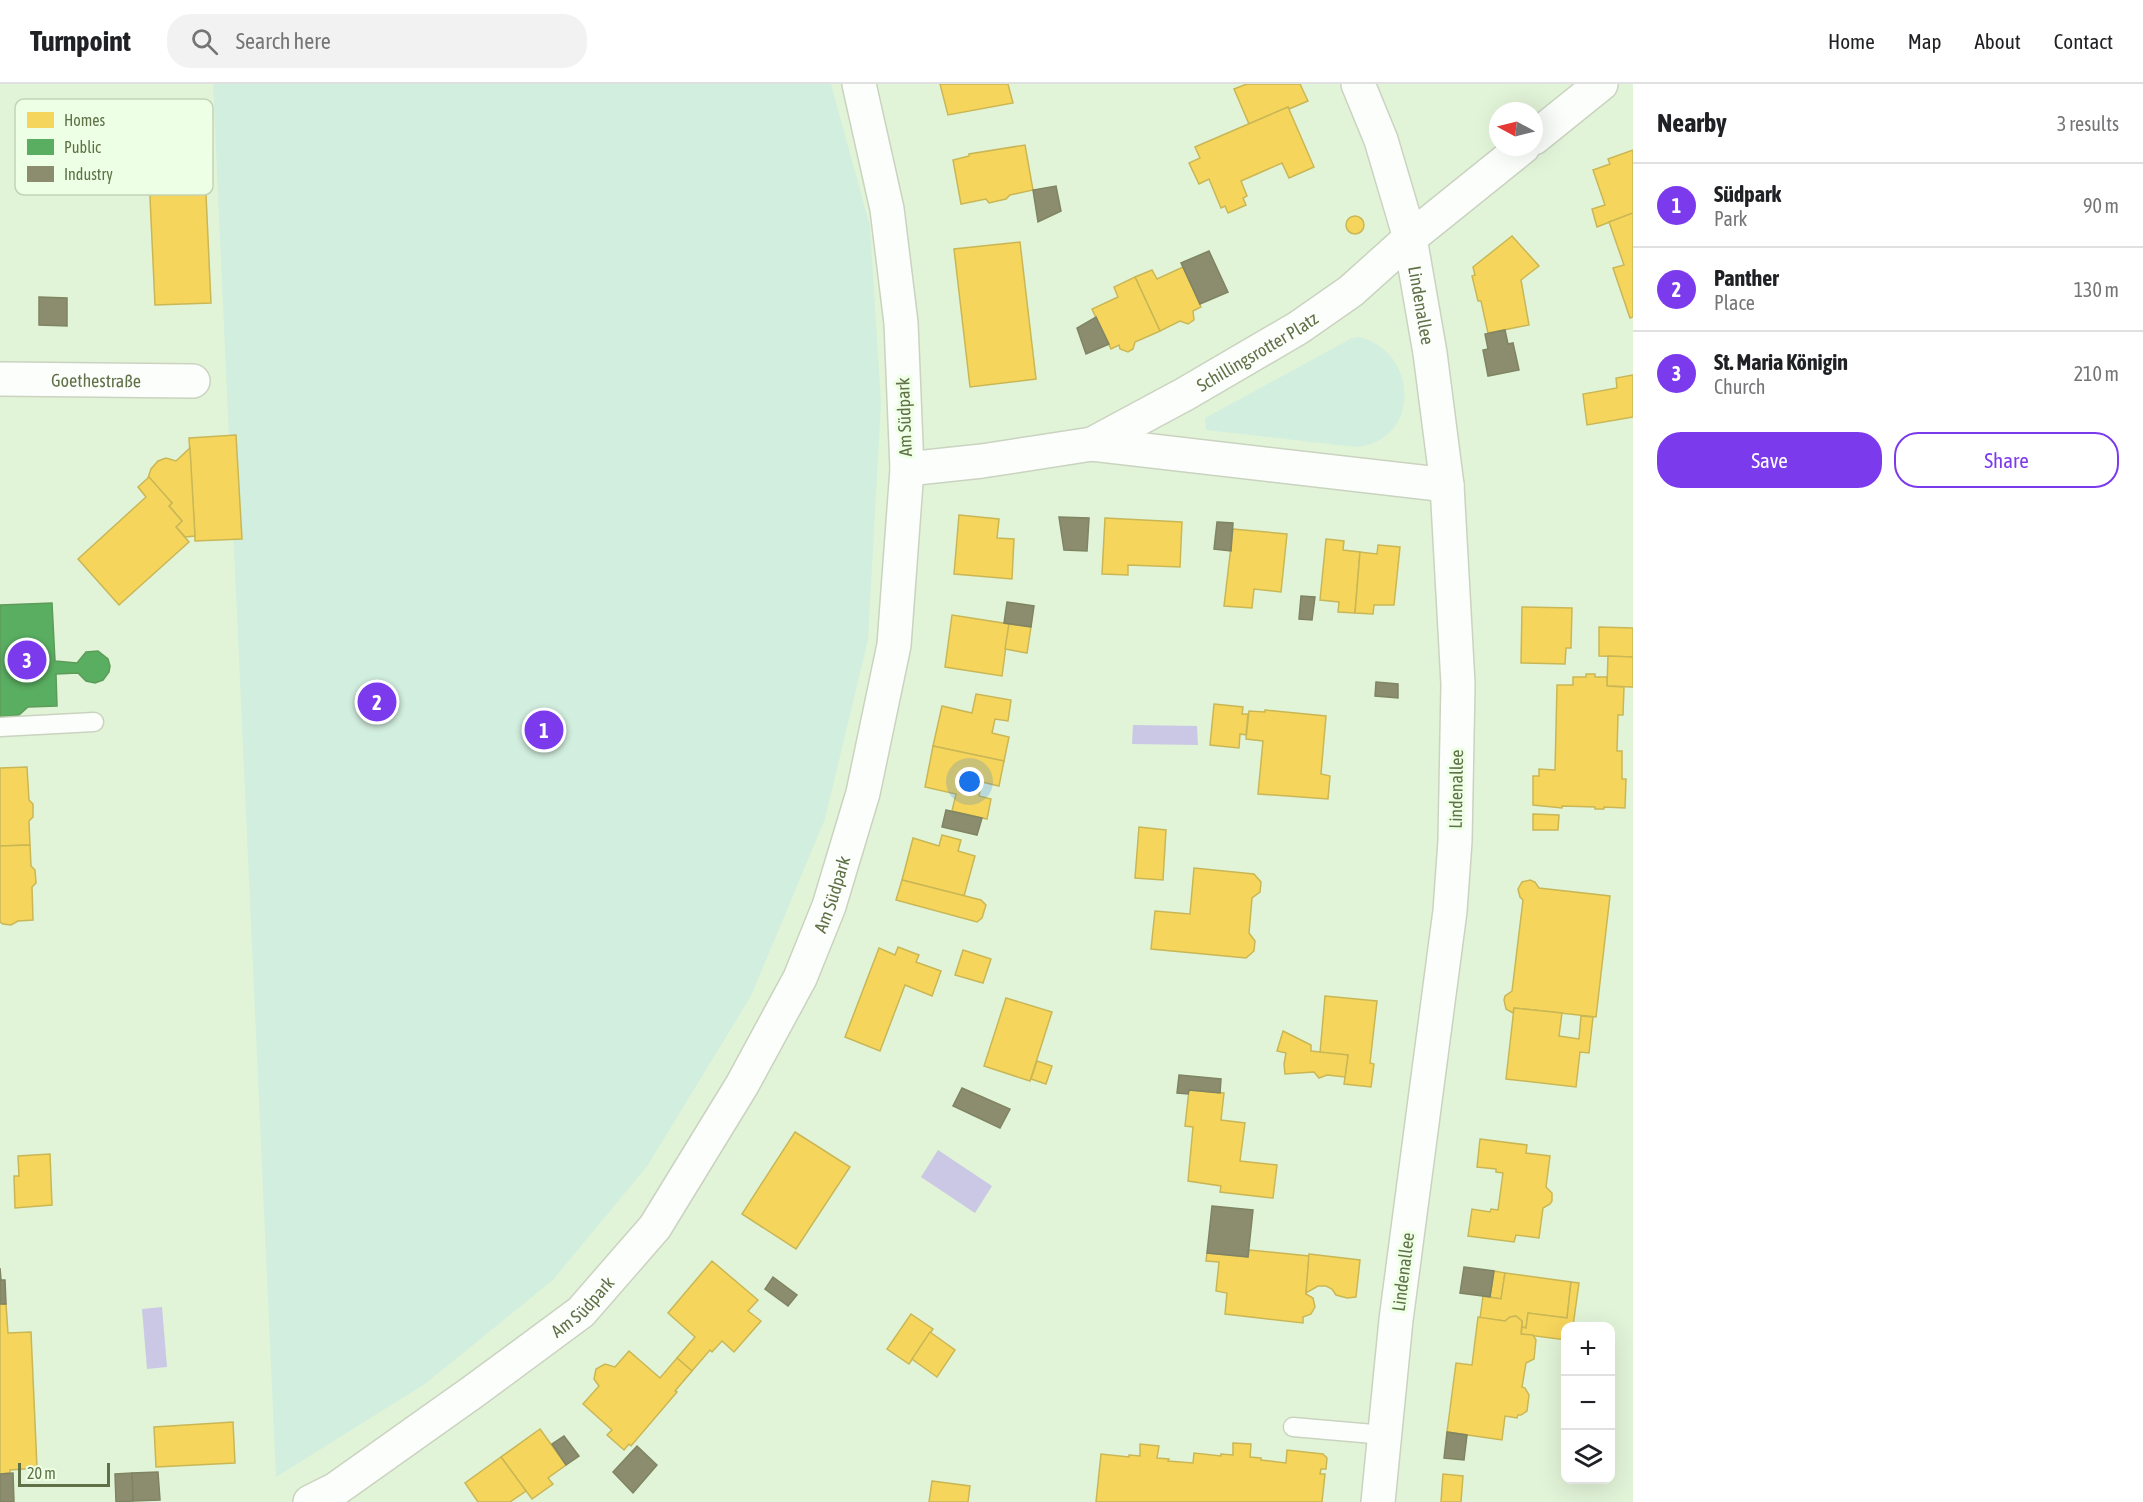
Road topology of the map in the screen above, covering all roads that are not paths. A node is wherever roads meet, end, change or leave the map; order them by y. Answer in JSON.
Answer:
{"nodes":[{"id":1,"x":859,"y":84,"type":"edge"},
{"id":2,"x":1358,"y":84,"type":"edge"},
{"id":3,"x":1601,"y":84,"type":"edge"},
{"id":4,"x":1543,"y":131,"type":"edge"},
{"id":5,"x":1512,"y":156,"type":"edge"},
{"id":6,"x":1410,"y":238,"type":"junction"},
{"id":7,"x":0,"y":379,"type":"edge"},
{"id":8,"x":193,"y":381,"type":"dead end"},
{"id":9,"x":1092,"y":444,"type":"junction"},
{"id":10,"x":906,"y":469,"type":"junction"},
{"id":11,"x":1447,"y":485,"type":"junction"},
{"id":12,"x":94,"y":722,"type":"dead end"},
{"id":13,"x":0,"y":727,"type":"edge"},
{"id":14,"x":1293,"y":1427,"type":"dead end"},
{"id":15,"x":1385,"y":1435,"type":"junction"},
{"id":16,"x":330,"y":1498,"type":"edge"},
{"id":17,"x":1378,"y":1502,"type":"edge"}],
"edges":[{"from":1,"to":10,"type":"street","name":"Am Südpark"},
{"from":2,"to":6,"type":"street","name":"Lindenallee"},
{"from":3,"to":4,"type":"street"},
{"from":5,"to":6,"type":"street","name":"Schillingsrotter Platz"},
{"from":6,"to":9,"type":"street","name":"Schillingsrotter Platz"},
{"from":6,"to":11,"type":"street","name":"Lindenallee"},
{"from":7,"to":8,"type":"street","name":"Goethestraße"},
{"from":9,"to":10,"type":"street","name":"Schillingsrotter Platz"},
{"from":9,"to":11,"type":"street","name":"Schillingsrotter Platz"},
{"from":10,"to":16,"type":"street","name":"Am Südpark"},
{"from":11,"to":15,"type":"street","name":"Lindenallee"},
{"from":12,"to":13,"type":"lane"},
{"from":14,"to":15,"type":"lane"},
{"from":15,"to":17,"type":"street","name":"Lindenallee"}]}
